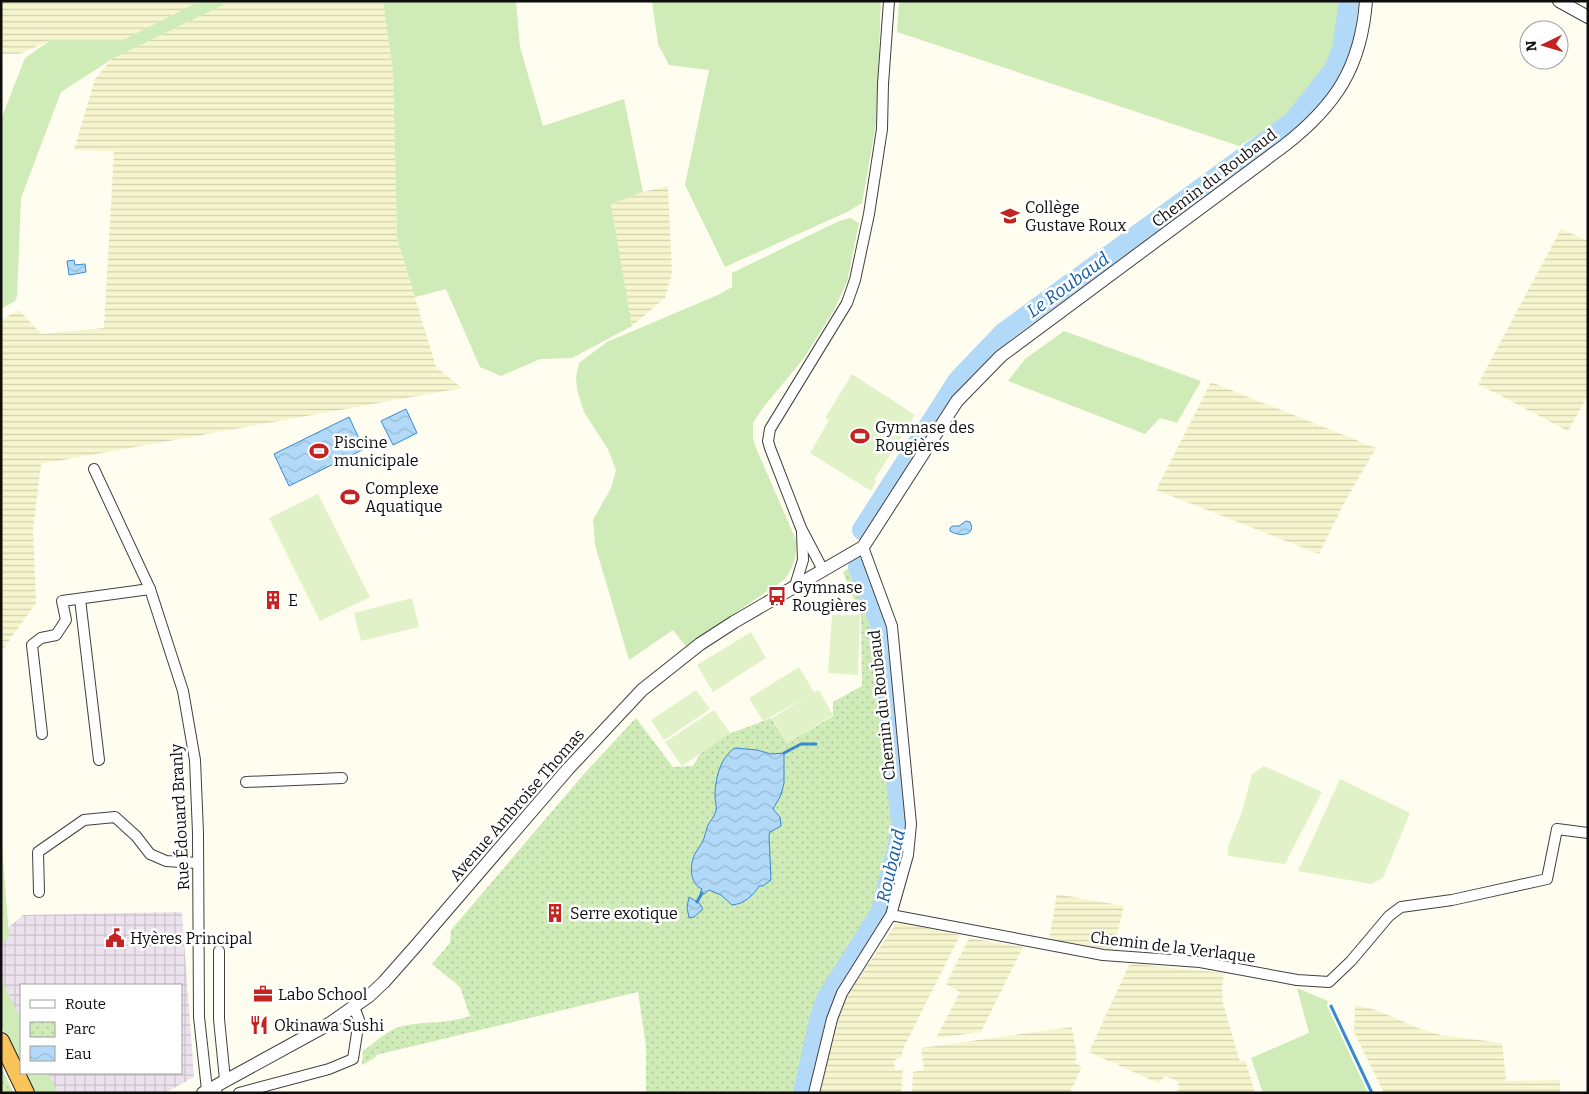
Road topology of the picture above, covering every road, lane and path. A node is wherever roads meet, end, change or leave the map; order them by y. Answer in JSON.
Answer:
{"nodes":[{"id":1,"x":889,"y":1,"type":"edge"},
{"id":2,"x":1559,"y":1,"type":"edge"},
{"id":3,"x":1366,"y":2,"type":"edge"},
{"id":4,"x":1588,"y":17,"type":"edge"},
{"id":5,"x":94,"y":469,"type":"dead end"},
{"id":6,"x":801,"y":528,"type":"junction"},
{"id":7,"x":863,"y":547,"type":"junction"},
{"id":8,"x":803,"y":560,"type":"junction"},
{"id":9,"x":819,"y":572,"type":"junction"},
{"id":10,"x":795,"y":586,"type":"junction"},
{"id":11,"x":150,"y":589,"type":"junction"},
{"id":12,"x":80,"y":599,"type":"junction"},
{"id":13,"x":42,"y":734,"type":"dead end"},
{"id":14,"x":100,"y":760,"type":"dead end"},
{"id":15,"x":342,"y":778,"type":"dead end"},
{"id":16,"x":246,"y":782,"type":"dead end"},
{"id":17,"x":1588,"y":833,"type":"edge"},
{"id":18,"x":198,"y":863,"type":"junction"},
{"id":19,"x":39,"y":892,"type":"dead end"},
{"id":20,"x":891,"y":915,"type":"junction"},
{"id":21,"x":219,"y":951,"type":"dead end"},
{"id":22,"x":354,"y":1007,"type":"junction"},
{"id":23,"x":1,"y":1041,"type":"edge"},
{"id":24,"x":225,"y":1080,"type":"junction"},
{"id":25,"x":209,"y":1092,"type":"edge"},
{"id":26,"x":26,"y":1093,"type":"edge"},
{"id":27,"x":240,"y":1093,"type":"edge"},
{"id":28,"x":814,"y":1093,"type":"edge"}],
"edges":[{"from":1,"to":6,"type":"street"},
{"from":2,"to":4,"type":"street"},
{"from":3,"to":7,"type":"street","name":"Chemin du Roubaud"},
{"from":5,"to":11,"type":"street","name":"Rue Édouard Branly"},
{"from":6,"to":8,"type":"street"},
{"from":6,"to":9,"type":"street"},
{"from":7,"to":9,"type":"street","name":"Avenue Ambroise Thomas"},
{"from":7,"to":20,"type":"street","name":"Chemin du Roubaud"},
{"from":8,"to":9,"type":"street"},
{"from":8,"to":10,"type":"street"},
{"from":9,"to":10,"type":"street","name":"Avenue Ambroise Thomas"},
{"from":10,"to":22,"type":"street","name":"Avenue Ambroise Thomas"},
{"from":11,"to":12,"type":"street"},
{"from":11,"to":18,"type":"street","name":"Rue Édouard Branly"},
{"from":12,"to":13,"type":"street"},
{"from":12,"to":14,"type":"street"},
{"from":15,"to":16,"type":"street"},
{"from":17,"to":20,"type":"street","name":"Chemin de la Verlaque"},
{"from":18,"to":19,"type":"street"},
{"from":18,"to":25,"type":"street","name":"Rue Édouard Branly"},
{"from":20,"to":28,"type":"street","name":"Chemin du Roubaud"},
{"from":21,"to":24,"type":"street"},
{"from":22,"to":24,"type":"street","name":"Avenue Ambroise Thomas"},
{"from":22,"to":27,"type":"street"},
{"from":23,"to":26,"type":"highway"},
{"from":24,"to":25,"type":"street","name":"Avenue Ambroise Thomas"}]}
